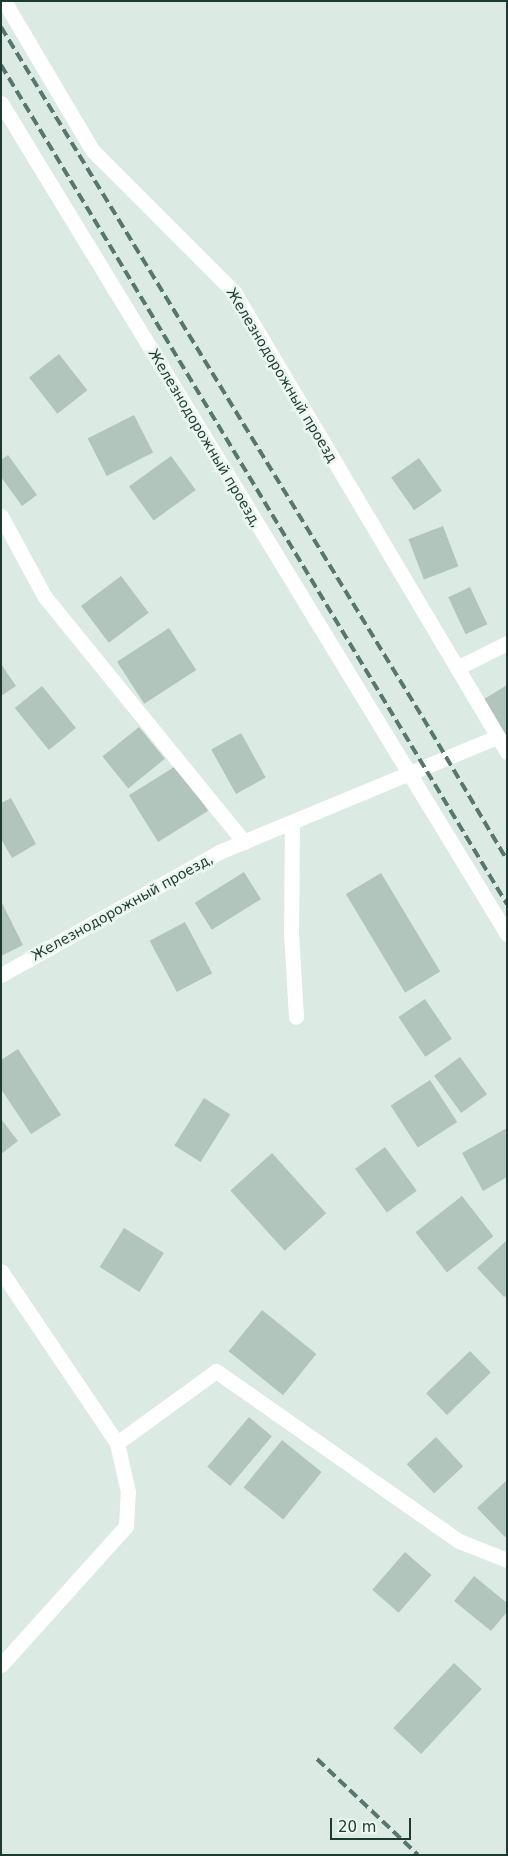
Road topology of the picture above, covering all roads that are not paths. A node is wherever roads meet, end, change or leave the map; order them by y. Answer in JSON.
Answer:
{"nodes":[{"id":1,"x":4,"y":1,"type":"edge"},
{"id":2,"x":1,"y":103,"type":"edge"},
{"id":3,"x":1,"y":516,"type":"edge"},
{"id":4,"x":507,"y":643,"type":"edge"},
{"id":5,"x":456,"y":668,"type":"junction"},
{"id":6,"x":498,"y":736,"type":"junction"},
{"id":7,"x":507,"y":752,"type":"edge"},
{"id":8,"x":409,"y":774,"type":"junction"},
{"id":9,"x":292,"y":822,"type":"junction"},
{"id":10,"x":244,"y":842,"type":"junction"},
{"id":11,"x":507,"y":934,"type":"edge"},
{"id":12,"x":1,"y":975,"type":"edge"},
{"id":13,"x":296,"y":1017,"type":"dead end"},
{"id":14,"x":1,"y":1271,"type":"edge"},
{"id":15,"x":117,"y":1443,"type":"junction"},
{"id":16,"x":507,"y":1560,"type":"edge"},
{"id":17,"x":1,"y":1665,"type":"edge"}],
"edges":[{"from":1,"to":5,"type":"street","name":"Железнодорожный проезд"},
{"from":2,"to":8,"type":"street","name":"Железнодорожный проезд,"},
{"from":3,"to":10,"type":"street"},
{"from":4,"to":5,"type":"street"},
{"from":5,"to":6,"type":"street","name":"Железнодорожный проезд"},
{"from":6,"to":7,"type":"street","name":"Железнодорожный проезд"},
{"from":6,"to":8,"type":"street","name":"Железнодорожный проезд,"},
{"from":8,"to":9,"type":"street","name":"Железнодорожный проезд,"},
{"from":8,"to":11,"type":"street","name":"Железнодорожный проезд,"},
{"from":9,"to":10,"type":"street","name":"Железнодорожный проезд,"},
{"from":9,"to":13,"type":"street"},
{"from":10,"to":12,"type":"street","name":"Железнодорожный проезд,"},
{"from":14,"to":15,"type":"street"},
{"from":15,"to":16,"type":"street"},
{"from":15,"to":17,"type":"street"}]}
